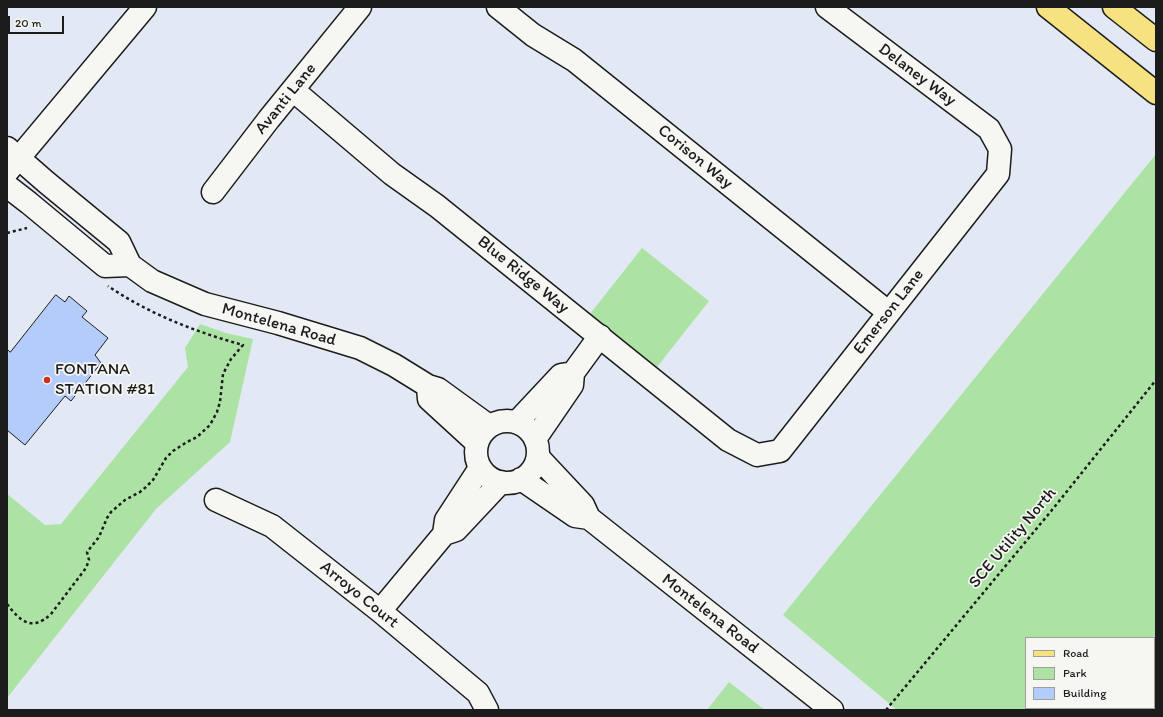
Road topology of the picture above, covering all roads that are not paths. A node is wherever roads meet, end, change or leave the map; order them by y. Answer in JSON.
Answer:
{"nodes":[{"id":1,"x":145,"y":7,"type":"edge"},
{"id":2,"x":360,"y":7,"type":"edge"},
{"id":3,"x":498,"y":7,"type":"edge"},
{"id":4,"x":827,"y":7,"type":"edge"},
{"id":5,"x":1048,"y":7,"type":"edge"},
{"id":6,"x":1114,"y":7,"type":"edge"},
{"id":7,"x":1156,"y":40,"type":"edge"},
{"id":8,"x":293,"y":90,"type":"junction"},
{"id":9,"x":1156,"y":93,"type":"edge"},
{"id":10,"x":1000,"y":149,"type":"joint"},
{"id":11,"x":11,"y":159,"type":"edge"},
{"id":12,"x":7,"y":186,"type":"edge"},
{"id":13,"x":213,"y":192,"type":"dead end"},
{"id":14,"x":130,"y":265,"type":"junction"},
{"id":15,"x":888,"y":312,"type":"junction"},
{"id":16,"x":600,"y":336,"type":"junction"},
{"id":17,"x":573,"y":373,"type":"junction"},
{"id":18,"x":517,"y":422,"type":"junction"},
{"id":19,"x":483,"y":434,"type":"junction"},
{"id":20,"x":536,"y":448,"type":"junction"},
{"id":21,"x":757,"y":455,"type":"joint"},
{"id":22,"x":480,"y":468,"type":"junction"},
{"id":23,"x":511,"y":481,"type":"junction"},
{"id":24,"x":216,"y":500,"type":"dead end"},
{"id":25,"x":589,"y":518,"type":"junction"},
{"id":26,"x":444,"y":534,"type":"junction"},
{"id":27,"x":380,"y":611,"type":"junction"},
{"id":28,"x":487,"y":710,"type":"edge"},
{"id":29,"x":832,"y":710,"type":"edge"}],
"edges":[{"from":1,"to":11,"type":"street"},
{"from":2,"to":8,"type":"street","name":"Avanti Lane"},
{"from":3,"to":15,"type":"street","name":"Corison Way"},
{"from":4,"to":10,"type":"street","name":"Delaney Way"},
{"from":5,"to":9,"type":"main road"},
{"from":6,"to":7,"type":"main road"},
{"from":8,"to":13,"type":"street","name":"Avanti Lane"},
{"from":8,"to":16,"type":"street","name":"Blue Ridge Way"},
{"from":10,"to":15,"type":"street","name":"Emerson Lane"},
{"from":11,"to":14,"type":"street","name":"Montelena Road"},
{"from":12,"to":14,"type":"street"},
{"from":14,"to":19,"type":"street","name":"Montelena Road"},
{"from":15,"to":21,"type":"street","name":"Emerson Lane"},
{"from":16,"to":17,"type":"street"},
{"from":16,"to":21,"type":"street","name":"Blue Ridge Way"},
{"from":17,"to":18,"type":"street"},
{"from":17,"to":20,"type":"street"},
{"from":18,"to":19,"type":"street"},
{"from":18,"to":20,"type":"street"},
{"from":19,"to":22,"type":"street"},
{"from":20,"to":23,"type":"street"},
{"from":20,"to":25,"type":"street","name":"Montelena Road"},
{"from":22,"to":23,"type":"street"},
{"from":22,"to":26,"type":"street"},
{"from":23,"to":25,"type":"street","name":"Montelena Road"},
{"from":23,"to":26,"type":"street"},
{"from":24,"to":27,"type":"street","name":"Arroyo Court"},
{"from":25,"to":29,"type":"street","name":"Montelena Road"},
{"from":26,"to":27,"type":"street"},
{"from":27,"to":28,"type":"street","name":"Arroyo Court"}]}
